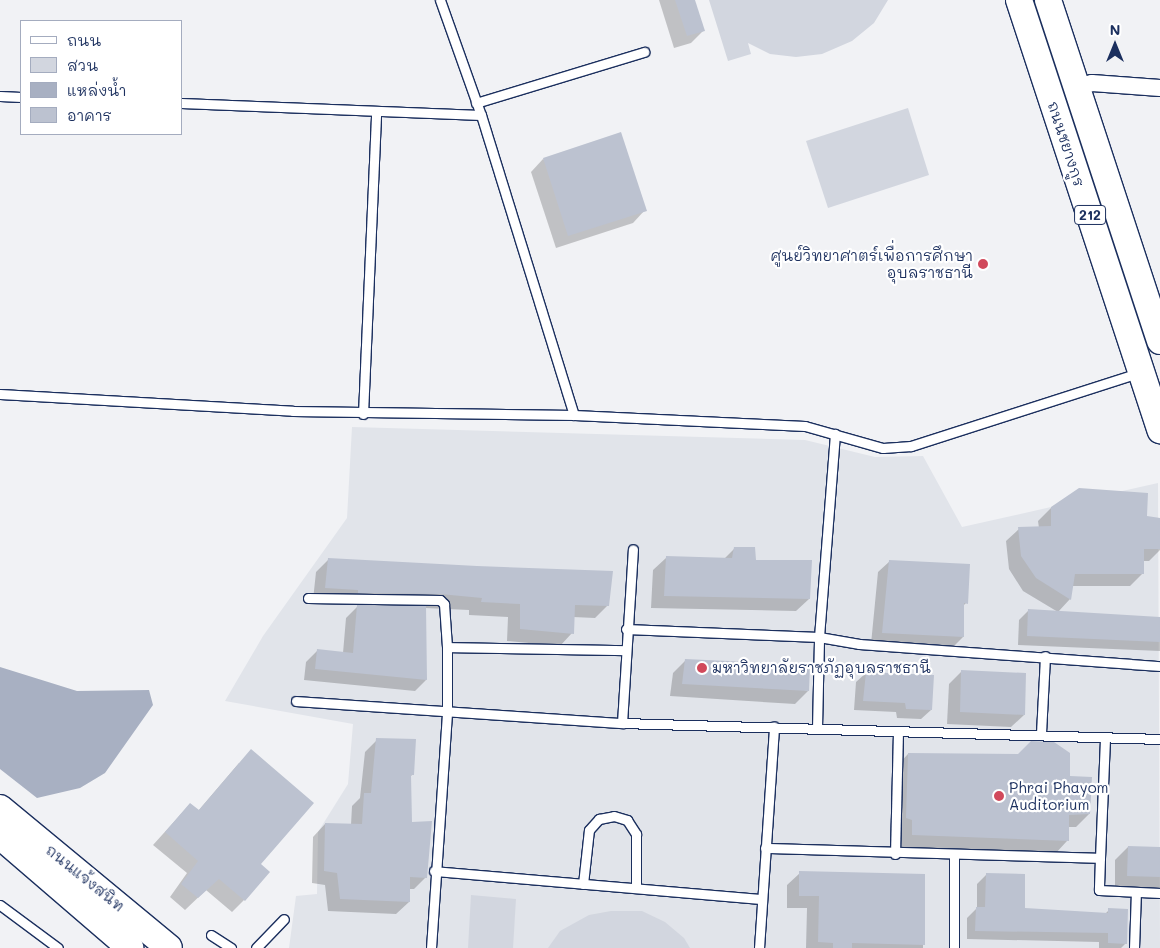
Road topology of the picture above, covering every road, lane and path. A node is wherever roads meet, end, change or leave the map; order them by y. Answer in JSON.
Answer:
{"nodes":[{"id":1,"x":440,"y":0,"type":"edge"},
{"id":2,"x":1019,"y":0,"type":"edge"},
{"id":3,"x":1048,"y":0,"type":"edge"},
{"id":4,"x":644,"y":52,"type":"dead end"},
{"id":5,"x":1076,"y":87,"type":"junction"},
{"id":6,"x":1160,"y":88,"type":"edge"},
{"id":7,"x":0,"y":96,"type":"edge"},
{"id":8,"x":20,"y":97,"type":"edge"},
{"id":9,"x":476,"y":102,"type":"junction"},
{"id":10,"x":182,"y":104,"type":"edge"},
{"id":11,"x":376,"y":111,"type":"junction"},
{"id":12,"x":481,"y":115,"type":"junction"},
{"id":13,"x":1160,"y":341,"type":"edge"},
{"id":14,"x":1142,"y":372,"type":"junction"},
{"id":15,"x":0,"y":394,"type":"edge"},
{"id":16,"x":363,"y":414,"type":"junction"},
{"id":17,"x":574,"y":415,"type":"junction"},
{"id":18,"x":1160,"y":430,"type":"edge"},
{"id":19,"x":835,"y":434,"type":"junction"},
{"id":20,"x":633,"y":549,"type":"dead end"},
{"id":21,"x":308,"y":598,"type":"dead end"},
{"id":22,"x":626,"y":629,"type":"junction"},
{"id":23,"x":819,"y":637,"type":"junction"},
{"id":24,"x":448,"y":647,"type":"junction"},
{"id":25,"x":624,"y":650,"type":"junction"},
{"id":26,"x":1045,"y":656,"type":"junction"},
{"id":27,"x":1160,"y":666,"type":"edge"},
{"id":28,"x":296,"y":701,"type":"dead end"},
{"id":29,"x":447,"y":711,"type":"junction"},
{"id":30,"x":622,"y":723,"type":"junction"},
{"id":31,"x":774,"y":727,"type":"junction"},
{"id":32,"x":817,"y":728,"type":"junction"},
{"id":33,"x":898,"y":732,"type":"junction"},
{"id":34,"x":1041,"y":733,"type":"junction"},
{"id":35,"x":1105,"y":737,"type":"junction"},
{"id":36,"x":1160,"y":739,"type":"edge"},
{"id":37,"x":0,"y":808,"type":"edge"},
{"id":38,"x":0,"y":836,"type":"edge"},
{"id":39,"x":765,"y":848,"type":"junction"},
{"id":40,"x":895,"y":854,"type":"junction"},
{"id":41,"x":954,"y":856,"type":"junction"},
{"id":42,"x":1100,"y":858,"type":"junction"},
{"id":43,"x":434,"y":872,"type":"junction"},
{"id":44,"x":583,"y":884,"type":"junction"},
{"id":45,"x":636,"y":888,"type":"junction"},
{"id":46,"x":1136,"y":892,"type":"junction"},
{"id":47,"x":1160,"y":893,"type":"edge"},
{"id":48,"x":762,"y":898,"type":"junction"},
{"id":49,"x":0,"y":905,"type":"edge"},
{"id":50,"x":284,"y":919,"type":"dead end"},
{"id":51,"x":212,"y":935,"type":"dead end"},
{"id":52,"x":58,"y":948,"type":"edge"},
{"id":53,"x":130,"y":948,"type":"edge"},
{"id":54,"x":169,"y":948,"type":"edge"},
{"id":55,"x":231,"y":948,"type":"edge"},
{"id":56,"x":256,"y":948,"type":"edge"},
{"id":57,"x":431,"y":948,"type":"edge"},
{"id":58,"x":759,"y":948,"type":"edge"},
{"id":59,"x":954,"y":948,"type":"edge"},
{"id":60,"x":1134,"y":948,"type":"edge"}],
"edges":[{"from":1,"to":9,"type":"lane"},
{"from":2,"to":14,"type":"main road","name":"ถนนชยางกูร","number":"212"},
{"from":3,"to":5,"type":"main road","name":"ถนนชยางกูร","number":"212"},
{"from":4,"to":9,"type":"lane"},
{"from":5,"to":6,"type":"street"},
{"from":5,"to":13,"type":"main road","name":"ถนนชยางกูร","number":"212"},
{"from":7,"to":8,"type":"lane"},
{"from":9,"to":12,"type":"lane"},
{"from":10,"to":11,"type":"lane"},
{"from":11,"to":12,"type":"lane"},
{"from":11,"to":16,"type":"lane"},
{"from":12,"to":17,"type":"lane"},
{"from":14,"to":18,"type":"main road","name":"ถนนชยางกูร","number":"212"},
{"from":14,"to":19,"type":"lane"},
{"from":15,"to":16,"type":"lane"},
{"from":16,"to":17,"type":"lane"},
{"from":17,"to":19,"type":"lane"},
{"from":19,"to":23,"type":"lane"},
{"from":20,"to":22,"type":"lane"},
{"from":21,"to":24,"type":"lane"},
{"from":22,"to":23,"type":"lane"},
{"from":22,"to":25,"type":"lane"},
{"from":23,"to":26,"type":"lane"},
{"from":23,"to":32,"type":"lane"},
{"from":24,"to":25,"type":"lane"},
{"from":24,"to":29,"type":"lane"},
{"from":25,"to":30,"type":"lane"},
{"from":26,"to":27,"type":"lane"},
{"from":26,"to":34,"type":"lane"},
{"from":28,"to":29,"type":"lane"},
{"from":29,"to":30,"type":"lane"},
{"from":29,"to":43,"type":"lane"},
{"from":30,"to":31,"type":"lane"},
{"from":31,"to":32,"type":"lane"},
{"from":31,"to":39,"type":"lane"},
{"from":32,"to":33,"type":"lane"},
{"from":33,"to":34,"type":"lane"},
{"from":33,"to":40,"type":"lane"},
{"from":34,"to":35,"type":"lane"},
{"from":35,"to":36,"type":"lane"},
{"from":35,"to":42,"type":"lane"},
{"from":37,"to":54,"type":"main road","name":"ถนนแจ้งสนิท"},
{"from":38,"to":53,"type":"main road","name":"ถนนแจ้งสนิท"},
{"from":39,"to":40,"type":"lane"},
{"from":39,"to":48,"type":"lane"},
{"from":40,"to":41,"type":"lane"},
{"from":41,"to":42,"type":"lane"},
{"from":41,"to":59,"type":"lane"},
{"from":42,"to":46,"type":"lane"},
{"from":43,"to":44,"type":"lane"},
{"from":43,"to":57,"type":"lane"},
{"from":44,"to":45,"type":"lane"},
{"from":44,"to":45,"type":"lane"},
{"from":45,"to":48,"type":"lane"},
{"from":46,"to":47,"type":"lane"},
{"from":46,"to":60,"type":"lane"},
{"from":48,"to":58,"type":"lane"},
{"from":49,"to":52,"type":"lane"},
{"from":50,"to":56,"type":"lane"},
{"from":51,"to":55,"type":"lane"}]}
